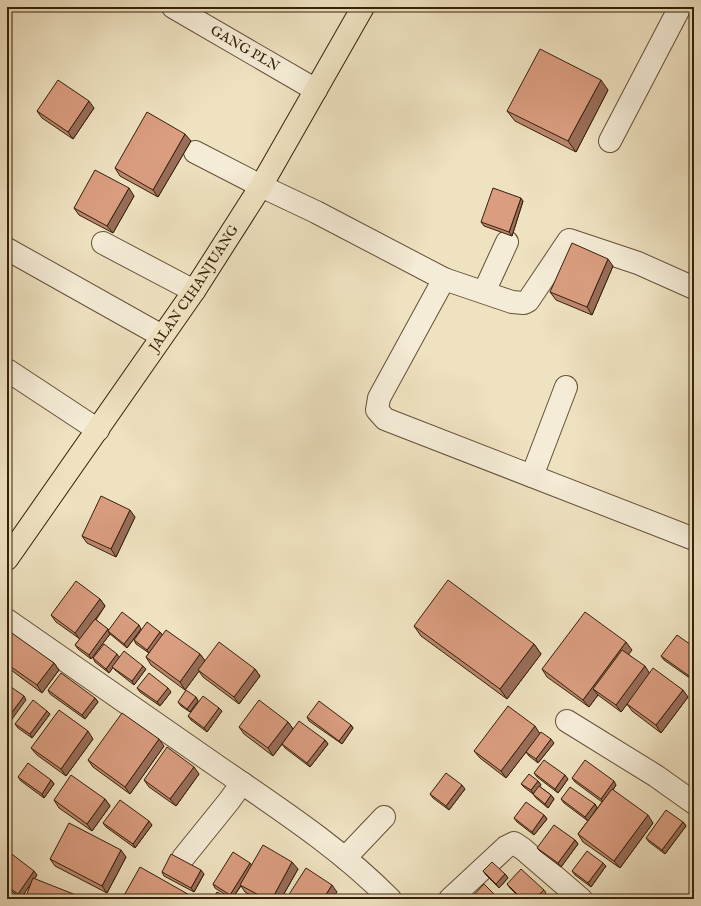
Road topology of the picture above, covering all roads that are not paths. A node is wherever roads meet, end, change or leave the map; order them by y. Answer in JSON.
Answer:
{"nodes":[{"id":1,"x":173,"y":7,"type":"edge"},
{"id":2,"x":680,"y":7,"type":"edge"},
{"id":3,"x":357,"y":9,"type":"edge"},
{"id":4,"x":316,"y":90,"type":"junction"},
{"id":5,"x":610,"y":141,"type":"dead end"},
{"id":6,"x":195,"y":152,"type":"dead end"},
{"id":7,"x":261,"y":186,"type":"junction"},
{"id":8,"x":507,"y":242,"type":"dead end"},
{"id":9,"x":103,"y":243,"type":"dead end"},
{"id":10,"x":7,"y":249,"type":"edge"},
{"id":11,"x":444,"y":279,"type":"junction"},
{"id":12,"x":694,"y":288,"type":"edge"},
{"id":13,"x":194,"y":291,"type":"junction"},
{"id":14,"x":484,"y":292,"type":"junction"},
{"id":15,"x":162,"y":336,"type":"junction"},
{"id":16,"x":7,"y":370,"type":"edge"},
{"id":17,"x":566,"y":386,"type":"dead end"},
{"id":18,"x":98,"y":430,"type":"junction"},
{"id":19,"x":532,"y":476,"type":"junction"},
{"id":20,"x":694,"y":538,"type":"edge"},
{"id":21,"x":10,"y":549,"type":"edge"},
{"id":22,"x":7,"y":620,"type":"edge"},
{"id":23,"x":567,"y":721,"type":"dead end"},
{"id":24,"x":242,"y":783,"type":"junction"},
{"id":25,"x":694,"y":803,"type":"edge"},
{"id":26,"x":384,"y":817,"type":"dead end"},
{"id":27,"x":183,"y":858,"type":"dead end"},
{"id":28,"x":345,"y":858,"type":"junction"},
{"id":29,"x":390,"y":899,"type":"edge"},
{"id":30,"x":450,"y":899,"type":"edge"},
{"id":31,"x":581,"y":899,"type":"edge"}],
"edges":[{"from":1,"to":4,"type":"street","name":"GANG PLN"},
{"from":2,"to":5,"type":"street"},
{"from":3,"to":4,"type":"main road","name":"JALAN CIHANJUANG"},
{"from":4,"to":7,"type":"main road","name":"JALAN CIHANJUANG"},
{"from":6,"to":7,"type":"street"},
{"from":7,"to":11,"type":"street"},
{"from":7,"to":13,"type":"main road","name":"JALAN CIHANJUANG"},
{"from":8,"to":14,"type":"street"},
{"from":9,"to":13,"type":"street"},
{"from":10,"to":15,"type":"street"},
{"from":11,"to":14,"type":"street"},
{"from":11,"to":19,"type":"street"},
{"from":12,"to":14,"type":"street"},
{"from":13,"to":15,"type":"main road","name":"JALAN CIHANJUANG"},
{"from":15,"to":18,"type":"main road","name":"JALAN CIHANJUANG"},
{"from":16,"to":18,"type":"street"},
{"from":17,"to":19,"type":"street"},
{"from":18,"to":21,"type":"main road","name":"JALAN CIHANJUANG"},
{"from":19,"to":20,"type":"street"},
{"from":22,"to":24,"type":"street"},
{"from":23,"to":25,"type":"street"},
{"from":24,"to":27,"type":"street"},
{"from":24,"to":28,"type":"street"},
{"from":26,"to":28,"type":"street"},
{"from":28,"to":29,"type":"street"},
{"from":30,"to":31,"type":"street"}]}
